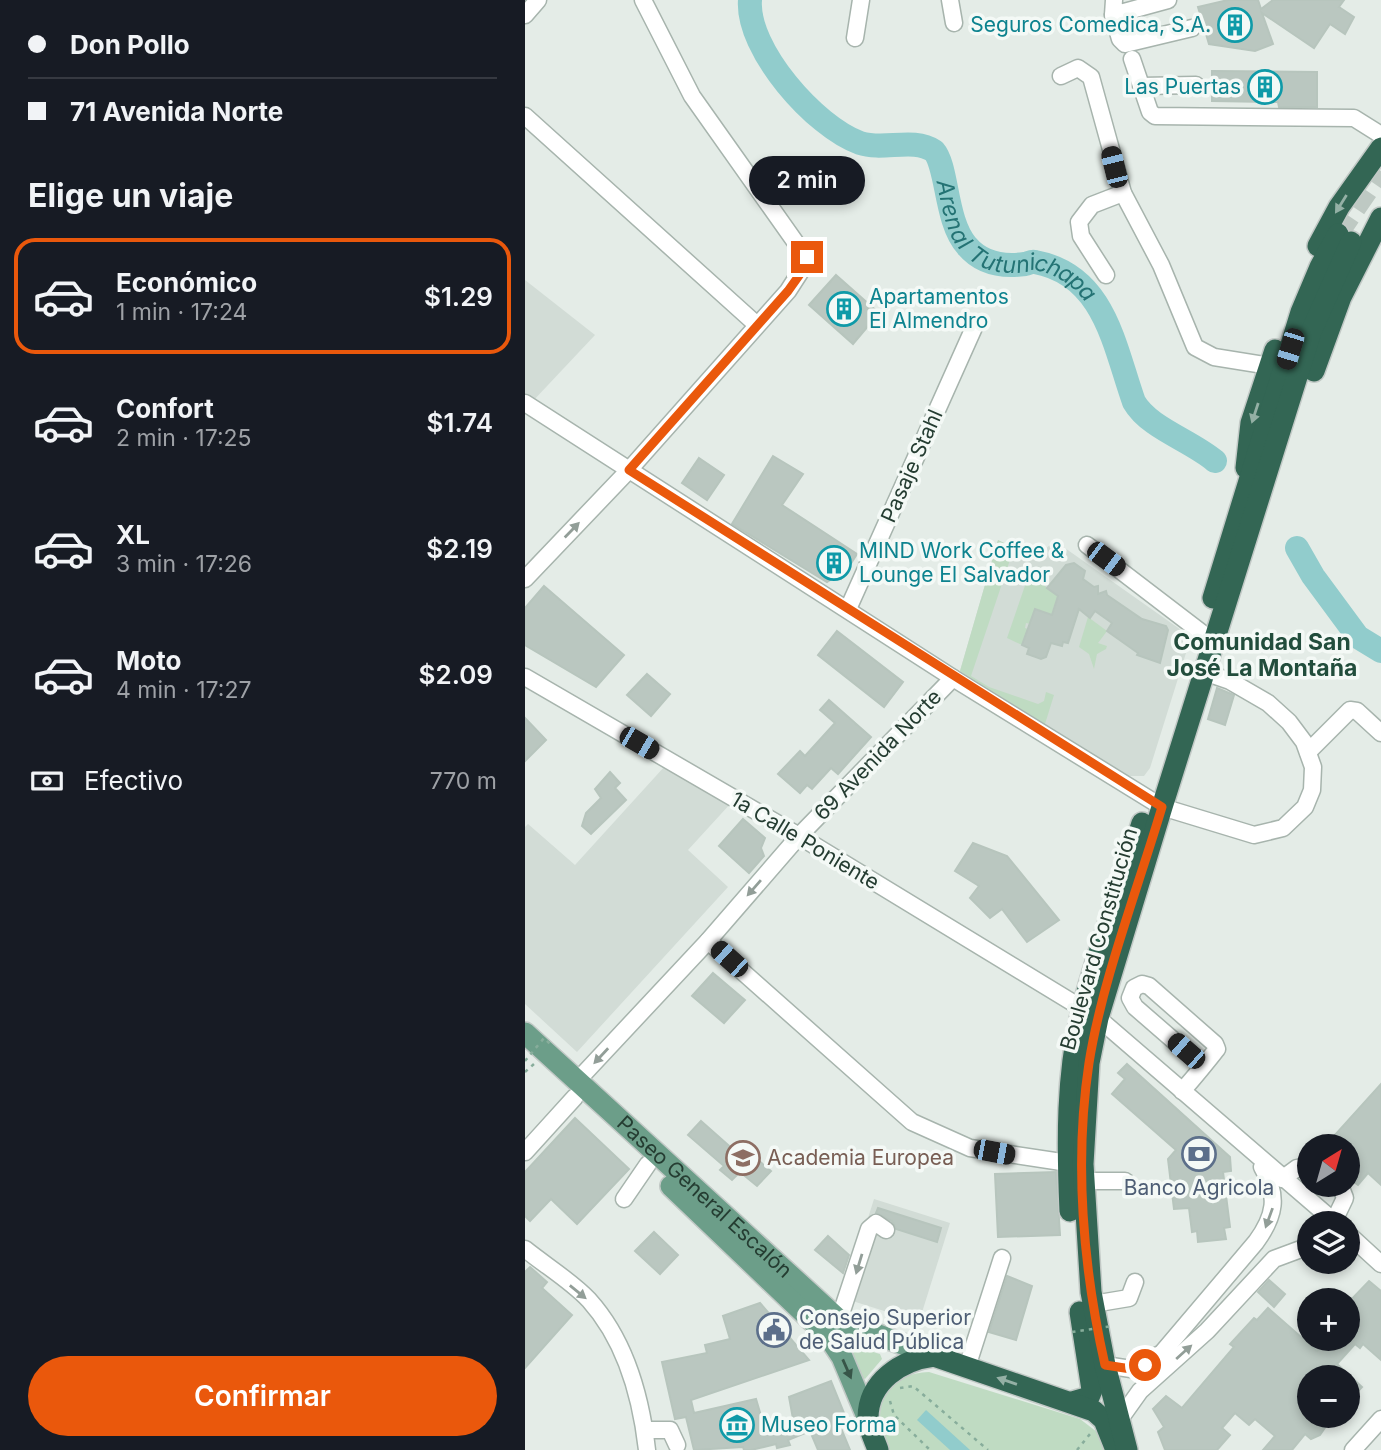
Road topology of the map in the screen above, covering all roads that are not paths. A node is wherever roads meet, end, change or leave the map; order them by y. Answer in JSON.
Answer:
{"nodes":[{"id":1,"x":538,"y":0,"type":"edge"},
{"id":2,"x":643,"y":0,"type":"edge"},
{"id":3,"x":861,"y":0,"type":"edge"},
{"id":4,"x":950,"y":0,"type":"edge"},
{"id":5,"x":1168,"y":0,"type":"edge"},
{"id":6,"x":1113,"y":8,"type":"edge"},
{"id":7,"x":525,"y":15,"type":"edge"},
{"id":8,"x":954,"y":23,"type":"dead end"},
{"id":9,"x":1192,"y":28,"type":"dead end"},
{"id":10,"x":855,"y":38,"type":"dead end"},
{"id":11,"x":1132,"y":59,"type":"dead end"},
{"id":12,"x":1061,"y":76,"type":"dead end"},
{"id":13,"x":1196,"y":85,"type":"dead end"},
{"id":14,"x":1141,"y":86,"type":"junction"},
{"id":15,"x":525,"y":116,"type":"edge"},
{"id":16,"x":1381,"y":135,"type":"edge"},
{"id":17,"x":1381,"y":148,"type":"edge"},
{"id":18,"x":1123,"y":193,"type":"junction"},
{"id":19,"x":1381,"y":218,"type":"edge"},
{"id":20,"x":1345,"y":238,"type":"tunnel mouth"},
{"id":21,"x":1106,"y":275,"type":"dead end"},
{"id":22,"x":976,"y":323,"type":"dead end"},
{"id":23,"x":757,"y":325,"type":"junction"},
{"id":24,"x":1270,"y":366,"type":"junction"},
{"id":25,"x":525,"y":403,"type":"edge"},
{"id":26,"x":629,"y":470,"type":"junction"},
{"id":27,"x":1255,"y":488,"type":"junction"},
{"id":28,"x":1087,"y":545,"type":"dead end"},
{"id":29,"x":540,"y":563,"type":"junction"},
{"id":30,"x":553,"y":575,"type":"dead end"},
{"id":31,"x":525,"y":579,"type":"edge"},
{"id":32,"x":848,"y":609,"type":"junction"},
{"id":33,"x":1202,"y":633,"type":"junction"},
{"id":34,"x":1204,"y":672,"type":"junction"},
{"id":35,"x":525,"y":677,"type":"edge"},
{"id":36,"x":953,"y":678,"type":"junction"},
{"id":37,"x":1381,"y":733,"type":"edge"},
{"id":38,"x":1308,"y":752,"type":"junction"},
{"id":39,"x":1156,"y":804,"type":"junction"},
{"id":40,"x":799,"y":836,"type":"junction"},
{"id":41,"x":708,"y":941,"type":"junction"},
{"id":42,"x":1091,"y":1013,"type":"junction"},
{"id":43,"x":525,"y":1033,"type":"edge"},
{"id":44,"x":527,"y":1064,"type":"edge"},
{"id":45,"x":1203,"y":1066,"type":"junction"},
{"id":46,"x":576,"y":1089,"type":"junction"},
{"id":47,"x":1182,"y":1091,"type":"junction"},
{"id":48,"x":525,"y":1152,"type":"edge"},
{"id":49,"x":1255,"y":1156,"type":"junction"},
{"id":50,"x":1068,"y":1163,"type":"junction"},
{"id":51,"x":648,"y":1164,"type":"junction"},
{"id":52,"x":1297,"y":1168,"type":"edge"},
{"id":53,"x":1282,"y":1179,"type":"junction"},
{"id":54,"x":1083,"y":1181,"type":"junction"},
{"id":55,"x":1125,"y":1181,"type":"dead end"},
{"id":56,"x":624,"y":1199,"type":"dead end"},
{"id":57,"x":1321,"y":1211,"type":"edge"},
{"id":58,"x":887,"y":1230,"type":"dead end"},
{"id":59,"x":1360,"y":1244,"type":"edge"},
{"id":60,"x":525,"y":1249,"type":"edge"},
{"id":61,"x":1297,"y":1250,"type":"edge"},
{"id":62,"x":1002,"y":1258,"type":"dead end"},
{"id":63,"x":1381,"y":1264,"type":"edge"},
{"id":64,"x":1135,"y":1282,"type":"dead end"},
{"id":65,"x":1093,"y":1304,"type":"junction"},
{"id":66,"x":839,"y":1320,"type":"junction"},
{"id":67,"x":934,"y":1356,"type":"junction"},
{"id":68,"x":1105,"y":1365,"type":"junction"},
{"id":69,"x":967,"y":1367,"type":"junction"},
{"id":70,"x":1072,"y":1402,"type":"junction"},
{"id":71,"x":868,"y":1419,"type":"junction"},
{"id":72,"x":1120,"y":1419,"type":"junction"},
{"id":73,"x":1381,"y":1419,"type":"edge"},
{"id":74,"x":645,"y":1430,"type":"junction"},
{"id":75,"x":677,"y":1445,"type":"dead end"},
{"id":76,"x":647,"y":1450,"type":"edge"},
{"id":77,"x":878,"y":1450,"type":"edge"},
{"id":78,"x":1116,"y":1450,"type":"edge"},
{"id":79,"x":1127,"y":1450,"type":"edge"},
{"id":80,"x":1353,"y":1450,"type":"edge"}],
"edges":[{"from":1,"to":7,"type":"street"},
{"from":2,"to":23,"type":"street"},
{"from":3,"to":10,"type":"street"},
{"from":4,"to":8,"type":"street"},
{"from":5,"to":6,"type":"street"},
{"from":6,"to":9,"type":"street"},
{"from":11,"to":14,"type":"street"},
{"from":12,"to":18,"type":"street"},
{"from":13,"to":14,"type":"street"},
{"from":14,"to":16,"type":"street"},
{"from":15,"to":23,"type":"street"},
{"from":17,"to":24,"type":"highway","name":"Boulevard Constitución","one_way":true},
{"from":18,"to":21,"type":"street"},
{"from":18,"to":24,"type":"street"},
{"from":19,"to":27,"type":"highway","name":"Boulevard Constitución"},
{"from":20,"to":27,"type":"highway","name":"Boulevard Constitución"},
{"from":22,"to":32,"type":"street","name":"Pasaje Stahl"},
{"from":23,"to":26,"type":"street"},
{"from":24,"to":27,"type":"highway","name":"Boulevard Constitución","one_way":true},
{"from":25,"to":26,"type":"street"},
{"from":29,"to":26,"type":"street","one_way":true},
{"from":26,"to":32,"type":"street"},
{"from":27,"to":33,"type":"highway","name":"Boulevard Constitución"},
{"from":27,"to":34,"type":"highway","name":"Boulevard Constitución"},
{"from":28,"to":33,"type":"street"},
{"from":29,"to":30,"type":"street"},
{"from":29,"to":31,"type":"street"},
{"from":32,"to":36,"type":"street"},
{"from":33,"to":39,"type":"highway","name":"Boulevard Constitución"},
{"from":34,"to":38,"type":"street"},
{"from":34,"to":39,"type":"highway","name":"Boulevard Constitución"},
{"from":35,"to":40,"type":"street","name":"1a Calle Poniente"},
{"from":36,"to":39,"type":"street"},
{"from":36,"to":40,"type":"street","name":"69 Avenida Norte"},
{"from":37,"to":38,"type":"street"},
{"from":38,"to":39,"type":"street"},
{"from":39,"to":42,"type":"highway","name":"Boulevard Constitución"},
{"from":40,"to":41,"type":"street","name":"69 Avenida Norte","one_way":true},
{"from":40,"to":42,"type":"street","name":"1a Calle Poniente"},
{"from":41,"to":46,"type":"street","name":"69 Avenida Norte","one_way":true},
{"from":41,"to":50,"type":"street"},
{"from":42,"to":47,"type":"street","name":"1a Calle Poniente"},
{"from":42,"to":50,"type":"highway","name":"Boulevard Constitución"},
{"from":42,"to":54,"type":"highway","name":"Boulevard Constitución"},
{"from":43,"to":46,"type":"main road","name":"Paseo General Escalón"},
{"from":44,"to":46,"type":"main road","name":"Paseo General Escalón"},
{"from":45,"to":45,"type":"street"},
{"from":45,"to":47,"type":"street"},
{"from":46,"to":48,"type":"street","name":"69 Avenida Norte"},
{"from":46,"to":51,"type":"main road","name":"Paseo General Escalón"},
{"from":46,"to":66,"type":"main road","name":"Paseo General Escalón"},
{"from":47,"to":49,"type":"street","name":"1a Calle Poniente"},
{"from":49,"to":53,"type":"street","name":"1a Calle Poniente"},
{"from":49,"to":68,"type":"street","one_way":true},
{"from":50,"to":70,"type":"highway","name":"Boulevard Constitución"},
{"from":51,"to":56,"type":"street"},
{"from":51,"to":71,"type":"main road","name":"Paseo General Escalón","one_way":true},
{"from":52,"to":53,"type":"street"},
{"from":53,"to":57,"type":"street","name":"1a Calle Poniente"},
{"from":54,"to":55,"type":"street"},
{"from":54,"to":65,"type":"highway","name":"Boulevard Constitución"},
{"from":58,"to":66,"type":"street","one_way":true},
{"from":59,"to":63,"type":"street"},
{"from":60,"to":74,"type":"street","one_way":true},
{"from":72,"to":61,"type":"street","one_way":true},
{"from":62,"to":69,"type":"street"},
{"from":64,"to":65,"type":"street"},
{"from":65,"to":68,"type":"highway","name":"Boulevard Constitución"},
{"from":66,"to":67,"type":"main road","name":"Paseo General Escalón"},
{"from":67,"to":69,"type":"highway"},
{"from":67,"to":71,"type":"highway"},
{"from":68,"to":72,"type":"highway","name":"Boulevard Constitución"},
{"from":70,"to":69,"type":"highway","one_way":true},
{"from":70,"to":78,"type":"highway"},
{"from":71,"to":77,"type":"highway"},
{"from":72,"to":79,"type":"highway","name":"Boulevard Constitución"},
{"from":73,"to":80,"type":"street"},
{"from":74,"to":75,"type":"street"},
{"from":74,"to":76,"type":"street"}]}
